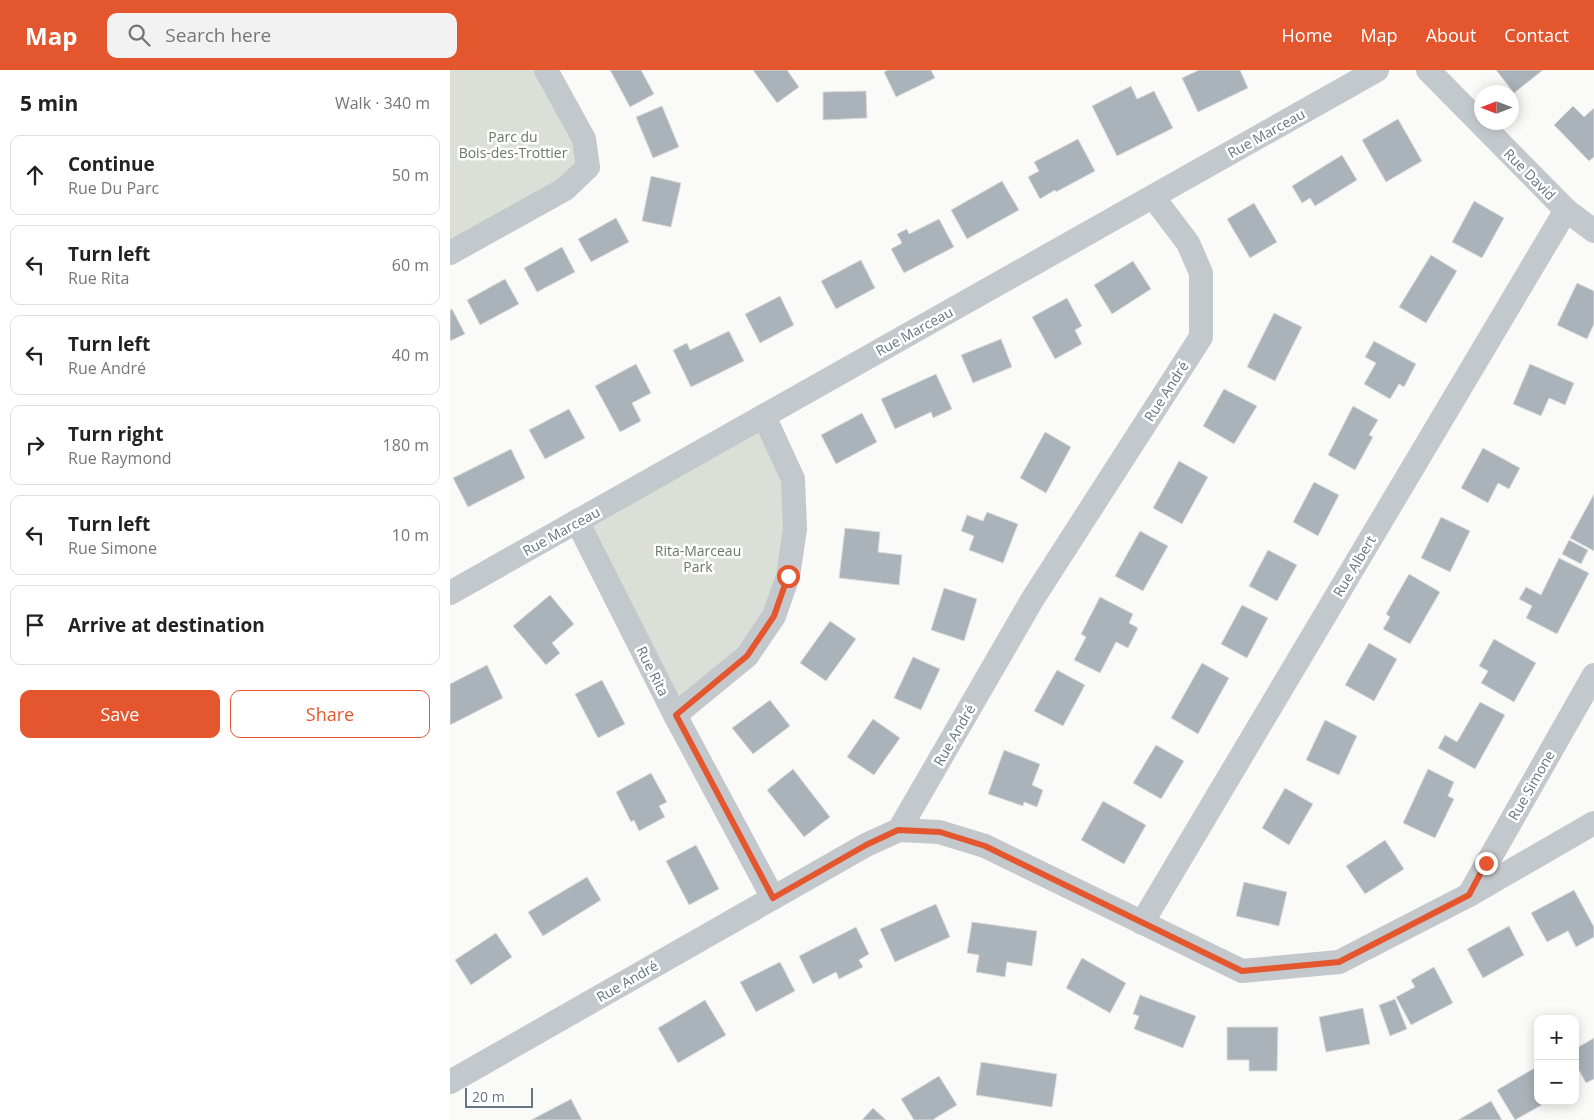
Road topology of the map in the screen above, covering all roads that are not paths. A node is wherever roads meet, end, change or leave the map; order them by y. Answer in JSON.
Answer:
{"nodes":[{"id":1,"x":546,"y":70,"type":"edge"},
{"id":2,"x":1377,"y":70,"type":"edge"},
{"id":3,"x":1428,"y":70,"type":"edge"},
{"id":4,"x":1153,"y":196,"type":"junction"},
{"id":5,"x":1566,"y":210,"type":"junction"},
{"id":6,"x":1594,"y":232,"type":"edge"},
{"id":7,"x":450,"y":253,"type":"edge"},
{"id":8,"x":764,"y":416,"type":"junction"},
{"id":9,"x":577,"y":522,"type":"junction"},
{"id":10,"x":450,"y":593,"type":"edge"},
{"id":11,"x":1594,"y":675,"type":"edge"},
{"id":12,"x":676,"y":715,"type":"junction"},
{"id":13,"x":1594,"y":823,"type":"edge"},
{"id":14,"x":898,"y":830,"type":"junction"},
{"id":15,"x":1469,"y":895,"type":"junction"},
{"id":16,"x":773,"y":898,"type":"junction"},
{"id":17,"x":1142,"y":923,"type":"junction"},
{"id":18,"x":450,"y":1082,"type":"edge"}],
"edges":[{"from":1,"to":7,"type":"street"},
{"from":2,"to":4,"type":"street","name":"Rue Marceau"},
{"from":3,"to":5,"type":"street","name":"Rue David"},
{"from":4,"to":8,"type":"street","name":"Rue Marceau"},
{"from":4,"to":14,"type":"street","name":"Rue André"},
{"from":5,"to":6,"type":"street","name":"Rue David"},
{"from":5,"to":17,"type":"street","name":"Rue Albert"},
{"from":8,"to":9,"type":"street","name":"Rue Marceau"},
{"from":8,"to":12,"type":"street"},
{"from":9,"to":10,"type":"street","name":"Rue Marceau"},
{"from":9,"to":12,"type":"street","name":"Rue Rita"},
{"from":11,"to":15,"type":"street","name":"Rue Simone"},
{"from":12,"to":16,"type":"street","name":"Rue Rita"},
{"from":13,"to":15,"type":"street"},
{"from":14,"to":16,"type":"street","name":"Rue André"},
{"from":14,"to":17,"type":"street"},
{"from":15,"to":17,"type":"street"},
{"from":16,"to":18,"type":"street","name":"Rue André"}]}
